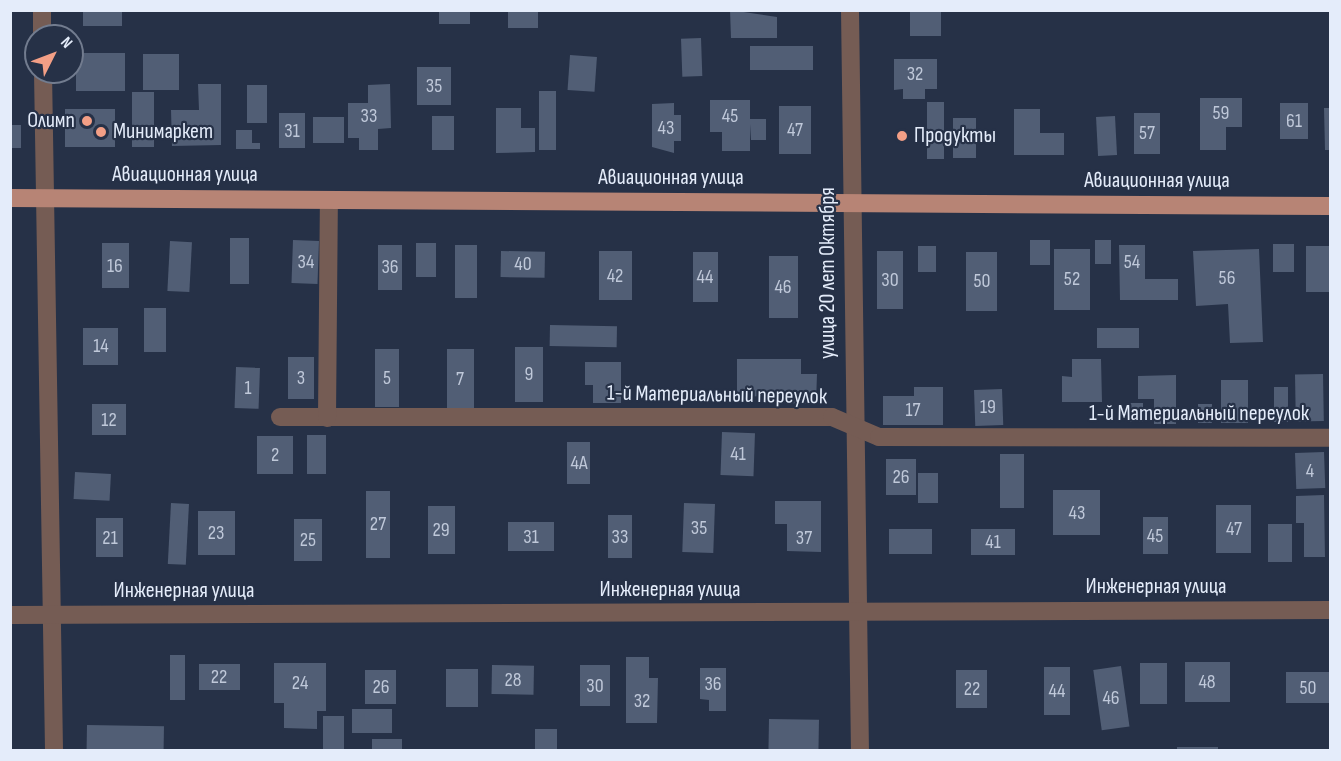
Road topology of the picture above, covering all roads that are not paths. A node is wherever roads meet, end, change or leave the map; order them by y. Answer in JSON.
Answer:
{"nodes":[{"id":1,"x":850,"y":10,"type":"edge"},
{"id":2,"x":43,"y":84,"type":"edge"},
{"id":3,"x":10,"y":198,"type":"edge"},
{"id":4,"x":45,"y":198,"type":"junction"},
{"id":5,"x":329,"y":200,"type":"junction"},
{"id":6,"x":852,"y":203,"type":"junction"},
{"id":7,"x":1330,"y":206,"type":"edge"},
{"id":8,"x":280,"y":417,"type":"dead end"},
{"id":9,"x":327,"y":418,"type":"junction"},
{"id":10,"x":852,"y":428,"type":"junction"},
{"id":11,"x":1330,"y":438,"type":"edge"},
{"id":12,"x":1330,"y":610,"type":"edge"},
{"id":13,"x":855,"y":613,"type":"junction"},
{"id":14,"x":10,"y":615,"type":"edge"},
{"id":15,"x":52,"y":615,"type":"junction"},
{"id":16,"x":54,"y":750,"type":"edge"},
{"id":17,"x":860,"y":750,"type":"edge"}],
"edges":[{"from":1,"to":6,"type":"street","name":"улица 20 лет Октября"},
{"from":2,"to":4,"type":"street"},
{"from":3,"to":4,"type":"main road","name":"Авиационная улица"},
{"from":4,"to":5,"type":"main road","name":"Авиационная улица"},
{"from":4,"to":15,"type":"street"},
{"from":5,"to":6,"type":"main road","name":"Авиационная улица"},
{"from":5,"to":9,"type":"street"},
{"from":6,"to":7,"type":"main road","name":"Авиационная улица"},
{"from":6,"to":10,"type":"street","name":"улица 20 лет Октября"},
{"from":8,"to":9,"type":"street","name":"1-й Материальный переулок"},
{"from":9,"to":10,"type":"street","name":"1-й Материальный переулок"},
{"from":10,"to":11,"type":"street","name":"1-й Материальный переулок"},
{"from":10,"to":13,"type":"street","name":"улица 20 лет Октября"},
{"from":12,"to":13,"type":"street","name":"Инженерная улица"},
{"from":13,"to":15,"type":"street","name":"Инженерная улица"},
{"from":13,"to":17,"type":"street","name":"улица 20 лет Октября"},
{"from":14,"to":15,"type":"street","name":"Инженерная улица"},
{"from":15,"to":16,"type":"street"}]}
